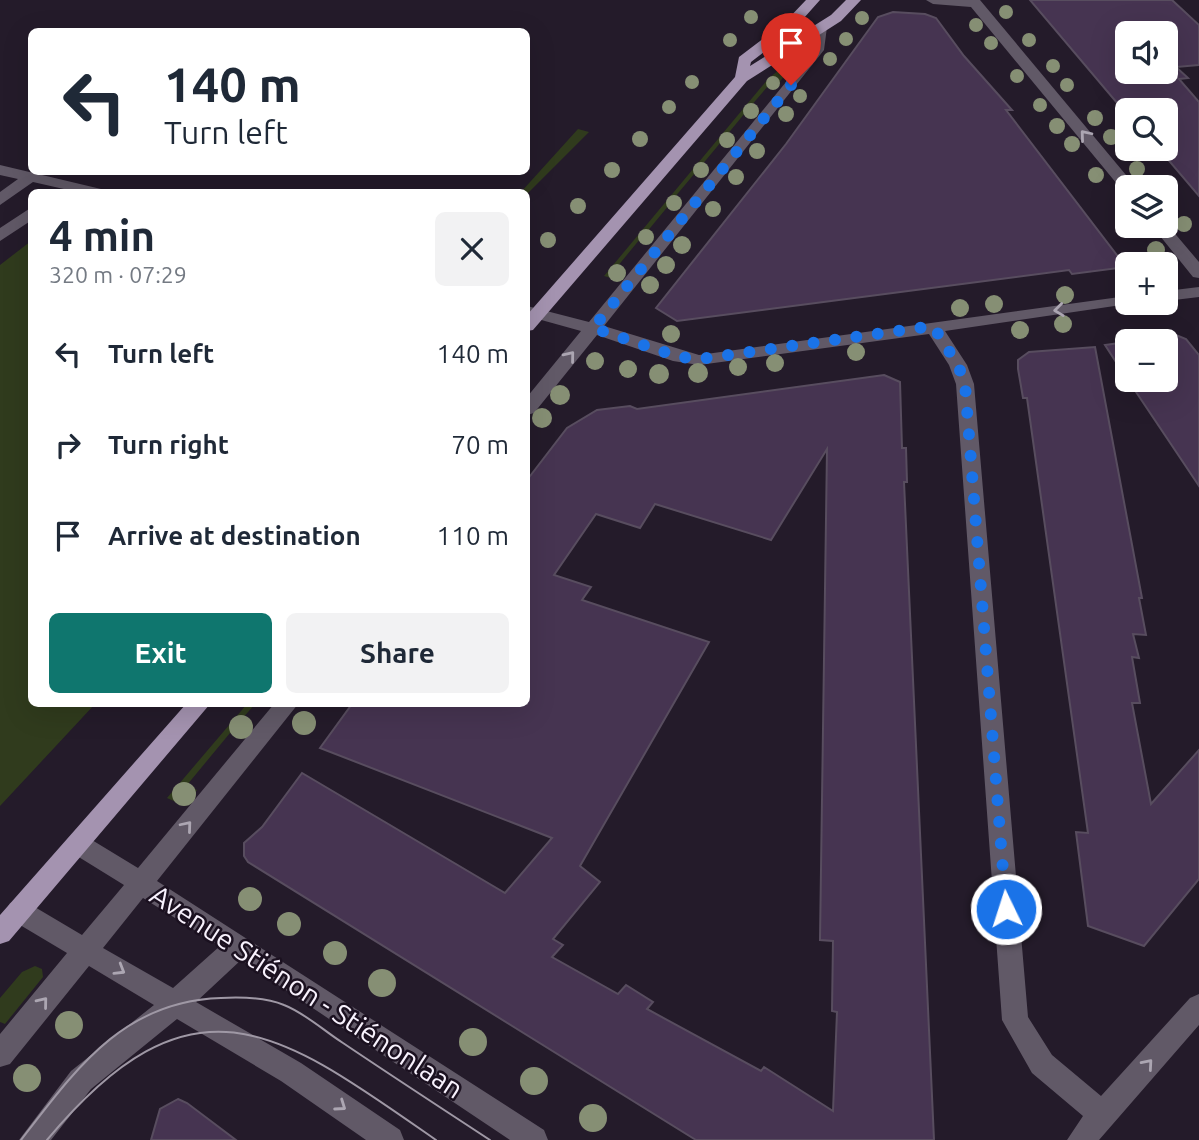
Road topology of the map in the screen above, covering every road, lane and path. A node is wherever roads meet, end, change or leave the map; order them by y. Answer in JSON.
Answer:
{"nodes":[{"id":1,"x":813,"y":0,"type":"edge"},
{"id":2,"x":854,"y":0,"type":"edge"},
{"id":3,"x":933,"y":0,"type":"edge"},
{"id":4,"x":974,"y":1,"type":"edge"},
{"id":5,"x":820,"y":27,"type":"junction"},
{"id":6,"x":742,"y":78,"type":"junction"},
{"id":7,"x":0,"y":170,"type":"edge"},
{"id":8,"x":1118,"y":175,"type":"edge"},
{"id":9,"x":32,"y":176,"type":"junction"},
{"id":10,"x":63,"y":189,"type":"edge"},
{"id":11,"x":0,"y":200,"type":"edge"},
{"id":12,"x":28,"y":215,"type":"edge"},
{"id":13,"x":0,"y":236,"type":"edge"},
{"id":14,"x":1170,"y":238,"type":"edge"},
{"id":15,"x":1199,"y":273,"type":"edge"},
{"id":16,"x":1199,"y":292,"type":"edge"},
{"id":17,"x":1178,"y":295,"type":"edge"},
{"id":18,"x":1115,"y":303,"type":"edge"},
{"id":19,"x":530,"y":317,"type":"edge"},
{"id":20,"x":933,"y":326,"type":"junction"},
{"id":21,"x":593,"y":328,"type":"junction"},
{"id":22,"x":530,"y":405,"type":"edge"},
{"id":23,"x":196,"y":707,"type":"edge"},
{"id":24,"x":285,"y":707,"type":"edge"},
{"id":25,"x":78,"y":844,"type":"junction"},
{"id":26,"x":141,"y":882,"type":"junction"},
{"id":27,"x":19,"y":911,"type":"junction"},
{"id":28,"x":0,"y":933,"type":"edge"},
{"id":29,"x":239,"y":944,"type":"junction"},
{"id":30,"x":86,"y":950,"type":"junction"},
{"id":31,"x":175,"y":1003,"type":"junction"},
{"id":32,"x":1199,"y":1006,"type":"edge"},
{"id":33,"x":0,"y":1055,"type":"edge"},
{"id":34,"x":1104,"y":1116,"type":"junction"},
{"id":35,"x":33,"y":1140,"type":"edge"},
{"id":36,"x":390,"y":1140,"type":"edge"},
{"id":37,"x":534,"y":1140,"type":"edge"},
{"id":38,"x":1081,"y":1140,"type":"edge"}],
"edges":[{"from":1,"to":6,"type":"main road"},
{"from":2,"to":5,"type":"main road"},
{"from":3,"to":4,"type":"street"},
{"from":8,"to":4,"type":"street","one_way":true},
{"from":5,"to":6,"type":"main road"},
{"from":5,"to":21,"type":"street"},
{"from":6,"to":19,"type":"main road"},
{"from":7,"to":9,"type":"street"},
{"from":9,"to":10,"type":"street"},
{"from":9,"to":11,"type":"street"},
{"from":12,"to":13,"type":"street"},
{"from":14,"to":15,"type":"street"},
{"from":16,"to":17,"type":"street"},
{"from":18,"to":20,"type":"street","one_way":true},
{"from":19,"to":21,"type":"street"},
{"from":20,"to":21,"type":"street"},
{"from":20,"to":34,"type":"street"},
{"from":22,"to":21,"type":"street","one_way":true},
{"from":23,"to":25,"type":"main road"},
{"from":26,"to":24,"type":"street","one_way":true},
{"from":25,"to":26,"type":"street","name":"Avenue Stiénon - Stiénonlaan"},
{"from":25,"to":27,"type":"main road"},
{"from":26,"to":29,"type":"street","name":"Avenue Stiénon - Stiénonlaan"},
{"from":26,"to":30,"type":"street"},
{"from":27,"to":28,"type":"main road"},
{"from":27,"to":30,"type":"street"},
{"from":29,"to":31,"type":"street"},
{"from":29,"to":37,"type":"street","name":"Avenue Stiénon - Stiénonlaan"},
{"from":30,"to":31,"type":"street","one_way":true},
{"from":33,"to":30,"type":"street","one_way":true},
{"from":31,"to":35,"type":"street"},
{"from":31,"to":36,"type":"street","one_way":true},
{"from":34,"to":32,"type":"street","one_way":true},
{"from":34,"to":38,"type":"street"}]}
